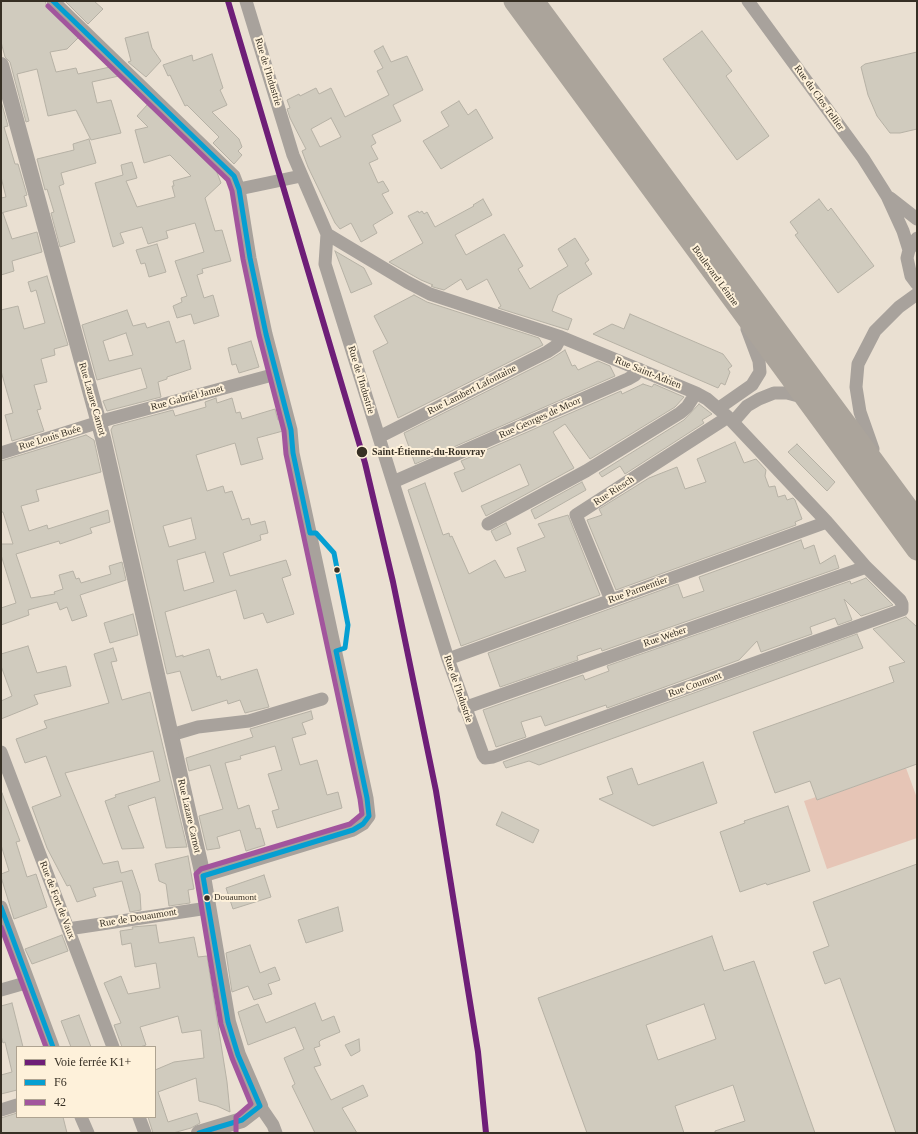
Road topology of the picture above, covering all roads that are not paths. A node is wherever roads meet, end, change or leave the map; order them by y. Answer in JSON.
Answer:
{"nodes":[{"id":1,"x":53,"y":1,"type":"edge"},
{"id":2,"x":246,"y":1,"type":"edge"},
{"id":3,"x":514,"y":1,"type":"edge"},
{"id":4,"x":534,"y":1,"type":"edge"},
{"id":5,"x":748,"y":1,"type":"edge"},
{"id":6,"x":1,"y":66,"type":"edge"},
{"id":7,"x":301,"y":176,"type":"junction"},
{"id":8,"x":239,"y":189,"type":"junction"},
{"id":9,"x":887,"y":196,"type":"junction"},
{"id":10,"x":917,"y":219,"type":"edge"},
{"id":11,"x":328,"y":234,"type":"junction"},
{"id":12,"x":917,"y":238,"type":"edge"},
{"id":13,"x":909,"y":250,"type":"junction"},
{"id":14,"x":917,"y":284,"type":"edge"},
{"id":15,"x":917,"y":294,"type":"edge"},
{"id":16,"x":738,"y":307,"type":"junction"},
{"id":17,"x":561,"y":337,"type":"junction"},
{"id":18,"x":639,"y":369,"type":"junction"},
{"id":19,"x":276,"y":374,"type":"junction"},
{"id":20,"x":696,"y":393,"type":"junction"},
{"id":21,"x":806,"y":399,"type":"junction"},
{"id":22,"x":719,"y":408,"type":"junction"},
{"id":23,"x":730,"y":420,"type":"junction"},
{"id":24,"x":98,"y":422,"type":"junction"},
{"id":25,"x":379,"y":436,"type":"junction"},
{"id":26,"x":1,"y":452,"type":"edge"},
{"id":27,"x":883,"y":473,"type":"junction"},
{"id":28,"x":393,"y":482,"type":"junction"},
{"id":29,"x":917,"y":520,"type":"edge"},
{"id":30,"x":827,"y":522,"type":"junction"},
{"id":31,"x":488,"y":524,"type":"dead end"},
{"id":32,"x":917,"y":550,"type":"edge"},
{"id":33,"x":866,"y":567,"type":"junction"},
{"id":34,"x":611,"y":600,"type":"junction"},
{"id":35,"x":903,"y":607,"type":"joint"},
{"id":36,"x":448,"y":659,"type":"junction"},
{"id":37,"x":322,"y":700,"type":"dead end"},
{"id":38,"x":464,"y":708,"type":"junction"},
{"id":39,"x":171,"y":735,"type":"junction"},
{"id":40,"x":1,"y":752,"type":"edge"},
{"id":41,"x":485,"y":758,"type":"joint"},
{"id":42,"x":203,"y":876,"type":"junction"},
{"id":43,"x":1,"y":907,"type":"edge"},
{"id":44,"x":208,"y":908,"type":"junction"},
{"id":45,"x":68,"y":929,"type":"junction"},
{"id":46,"x":29,"y":982,"type":"junction"},
{"id":47,"x":1,"y":990,"type":"edge"},
{"id":48,"x":53,"y":1046,"type":"edge"},
{"id":49,"x":112,"y":1046,"type":"edge"},
{"id":50,"x":16,"y":1105,"type":"edge"},
{"id":51,"x":260,"y":1106,"type":"junction"},
{"id":52,"x":1,"y":1110,"type":"edge"},
{"id":53,"x":81,"y":1118,"type":"edge"},
{"id":54,"x":139,"y":1118,"type":"edge"},
{"id":55,"x":242,"y":1127,"type":"edge"},
{"id":56,"x":88,"y":1133,"type":"edge"},
{"id":57,"x":145,"y":1133,"type":"edge"},
{"id":58,"x":199,"y":1133,"type":"edge"},
{"id":59,"x":276,"y":1133,"type":"edge"}],
"edges":[{"from":1,"to":8,"type":"street"},
{"from":2,"to":7,"type":"street","name":"Rue de l'Industrie"},
{"from":3,"to":16,"type":"main road","name":"Boulevard Lénine"},
{"from":4,"to":27,"type":"main road","name":"Boulevard Lénine"},
{"from":5,"to":9,"type":"street","name":"Rue du Clos Tellier"},
{"from":6,"to":24,"type":"street","name":"Rue Lazare Carnot"},
{"from":7,"to":8,"type":"street"},
{"from":7,"to":11,"type":"street","name":"Rue de l'Industrie"},
{"from":8,"to":19,"type":"street"},
{"from":9,"to":10,"type":"street","name":"Rue du Clos Tellier"},
{"from":9,"to":13,"type":"street","name":"Rue du Clos Tellier"},
{"from":11,"to":17,"type":"street","name":"Rue Saint-Adrien"},
{"from":11,"to":25,"type":"street","name":"Rue de l'Industrie"},
{"from":12,"to":13,"type":"street"},
{"from":13,"to":14,"type":"street","name":"Rue du Clos Tellier"},
{"from":15,"to":27,"type":"street"},
{"from":16,"to":21,"type":"main road","name":"Boulevard Lénine"},
{"from":16,"to":22,"type":"street"},
{"from":17,"to":18,"type":"street","name":"Rue Saint-Adrien"},
{"from":17,"to":25,"type":"street","name":"Rue Lambert Lafontaine"},
{"from":18,"to":20,"type":"street","name":"Rue Saint-Adrien"},
{"from":18,"to":28,"type":"street","name":"Rue Georges de Moor"},
{"from":19,"to":24,"type":"street","name":"Rue Gabriel Jamet"},
{"from":19,"to":42,"type":"street"},
{"from":20,"to":22,"type":"street","name":"Rue Saint-Adrien"},
{"from":20,"to":31,"type":"street"},
{"from":21,"to":23,"type":"street"},
{"from":21,"to":32,"type":"main road","name":"Boulevard Lénine"},
{"from":22,"to":23,"type":"street","name":"Rue Saint-Adrien"},
{"from":23,"to":30,"type":"street","name":"Rue Saint-Adrien"},
{"from":23,"to":34,"type":"street","name":"Rue Riesch"},
{"from":24,"to":26,"type":"street","name":"Rue Louis Buée"},
{"from":24,"to":39,"type":"street","name":"Rue Lazare Carnot"},
{"from":25,"to":28,"type":"street","name":"Rue de l'Industrie"},
{"from":27,"to":29,"type":"main road","name":"Boulevard Lénine"},
{"from":28,"to":36,"type":"street","name":"Rue de l'Industrie"},
{"from":30,"to":33,"type":"street","name":"Rue Saint-Adrien"},
{"from":30,"to":34,"type":"street","name":"Rue Parmentier"},
{"from":33,"to":35,"type":"street","name":"Rue Saint-Adrien"},
{"from":33,"to":38,"type":"street","name":"Rue Weber"},
{"from":34,"to":36,"type":"street","name":"Rue Parmentier"},
{"from":35,"to":41,"type":"street","name":"Rue Coumont"},
{"from":36,"to":38,"type":"street","name":"Rue de l'Industrie"},
{"from":37,"to":39,"type":"street"},
{"from":38,"to":41,"type":"street","name":"Rue de l'Industrie"},
{"from":39,"to":42,"type":"street","name":"Rue Lazare Carnot"},
{"from":40,"to":45,"type":"street","name":"Rue de Fort de Vaux"},
{"from":42,"to":44,"type":"street","name":"Rue Lazare Carnot"},
{"from":43,"to":46,"type":"street"},
{"from":44,"to":45,"type":"street","name":"Rue de Douaumont"},
{"from":44,"to":51,"type":"street","name":"Rue Lazare Carnot"},
{"from":45,"to":49,"type":"street","name":"Rue de Fort de Vaux"},
{"from":46,"to":47,"type":"street"},
{"from":46,"to":48,"type":"street"},
{"from":50,"to":52,"type":"street"},
{"from":51,"to":55,"type":"street"},
{"from":51,"to":59,"type":"street"},
{"from":53,"to":56,"type":"street"},
{"from":54,"to":57,"type":"street"},
{"from":55,"to":58,"type":"street"}]}
